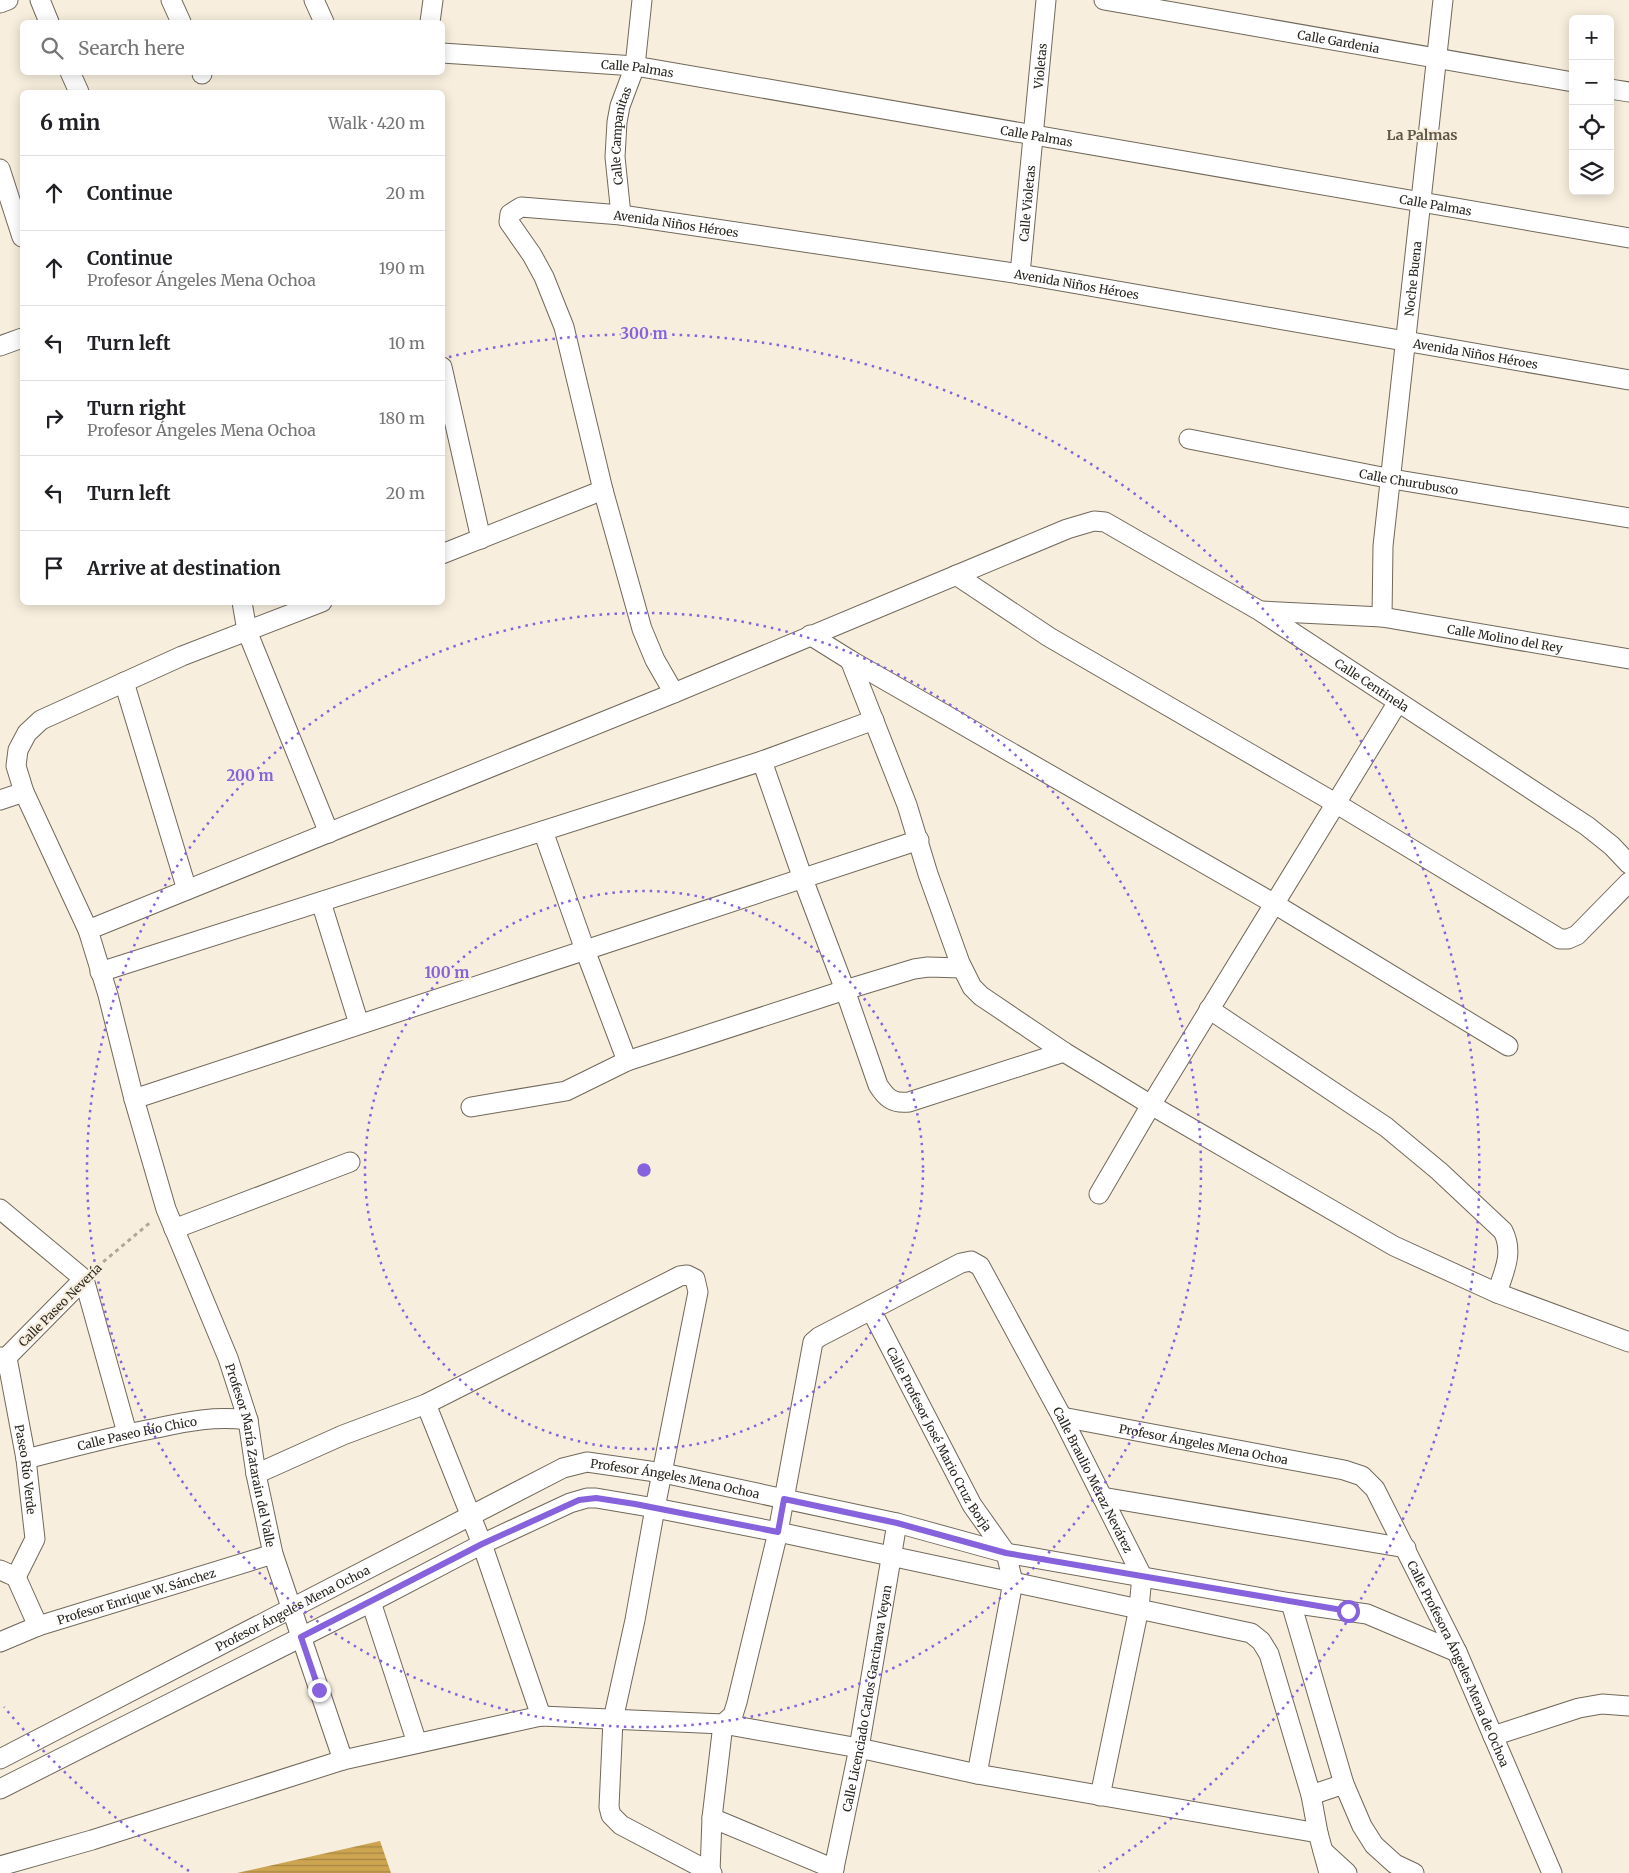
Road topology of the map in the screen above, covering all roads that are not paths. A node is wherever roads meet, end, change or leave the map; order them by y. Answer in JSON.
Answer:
{"nodes":[{"id":1,"x":8,"y":0,"type":"edge"},
{"id":2,"x":40,"y":0,"type":"edge"},
{"id":3,"x":171,"y":0,"type":"edge"},
{"id":4,"x":314,"y":0,"type":"edge"},
{"id":5,"x":433,"y":0,"type":"edge"},
{"id":6,"x":642,"y":0,"type":"edge"},
{"id":7,"x":1046,"y":0,"type":"edge"},
{"id":8,"x":1104,"y":0,"type":"edge"},
{"id":9,"x":1443,"y":0,"type":"edge"},
{"id":10,"x":0,"y":3,"type":"edge"},
{"id":11,"x":48,"y":20,"type":"edge"},
{"id":12,"x":180,"y":20,"type":"edge"},
{"id":13,"x":323,"y":20,"type":"edge"},
{"id":14,"x":430,"y":20,"type":"edge"},
{"id":15,"x":445,"y":53,"type":"edge"},
{"id":16,"x":1438,"y":58,"type":"junction"},
{"id":17,"x":635,"y":66,"type":"junction"},
{"id":18,"x":71,"y":75,"type":"edge"},
{"id":19,"x":1569,"y":81,"type":"edge"},
{"id":20,"x":78,"y":90,"type":"edge"},
{"id":21,"x":1614,"y":90,"type":"edge"},
{"id":22,"x":1629,"y":92,"type":"edge"},
{"id":23,"x":1033,"y":134,"type":"junction"},
{"id":24,"x":0,"y":170,"type":"edge"},
{"id":25,"x":1420,"y":202,"type":"junction"},
{"id":26,"x":621,"y":215,"type":"junction"},
{"id":27,"x":20,"y":230,"type":"edge"},
{"id":28,"x":1629,"y":238,"type":"edge"},
{"id":29,"x":1020,"y":274,"type":"junction"},
{"id":30,"x":20,"y":339,"type":"edge"},
{"id":31,"x":1406,"y":341,"type":"junction"},
{"id":32,"x":0,"y":346,"type":"edge"},
{"id":33,"x":1629,"y":380,"type":"edge"},
{"id":34,"x":445,"y":391,"type":"edge"},
{"id":35,"x":449,"y":423,"type":"edge"},
{"id":36,"x":1189,"y":438,"type":"dead end"},
{"id":37,"x":1392,"y":479,"type":"junction"},
{"id":38,"x":603,"y":490,"type":"junction"},
{"id":39,"x":1629,"y":518,"type":"edge"},
{"id":40,"x":481,"y":538,"type":"junction"},
{"id":41,"x":445,"y":553,"type":"edge"},
{"id":42,"x":956,"y":575,"type":"junction"},
{"id":43,"x":243,"y":605,"type":"edge"},
{"id":44,"x":314,"y":605,"type":"edge"},
{"id":45,"x":1260,"y":611,"type":"junction"},
{"id":46,"x":1382,"y":617,"type":"junction"},
{"id":47,"x":247,"y":631,"type":"junction"},
{"id":48,"x":810,"y":635,"type":"junction"},
{"id":49,"x":1629,"y":659,"type":"edge"},
{"id":50,"x":850,"y":660,"type":"junction"},
{"id":51,"x":124,"y":682,"type":"junction"},
{"id":52,"x":674,"y":693,"type":"junction"},
{"id":53,"x":1398,"y":702,"type":"junction"},
{"id":54,"x":874,"y":720,"type":"junction"},
{"id":55,"x":762,"y":762,"type":"junction"},
{"id":56,"x":24,"y":792,"type":"junction"},
{"id":57,"x":0,"y":800,"type":"edge"},
{"id":58,"x":1337,"y":804,"type":"junction"},
{"id":59,"x":543,"y":831,"type":"junction"},
{"id":60,"x":329,"y":833,"type":"junction"},
{"id":61,"x":919,"y":840,"type":"junction"},
{"id":62,"x":1629,"y":864,"type":"edge"},
{"id":63,"x":802,"y":879,"type":"junction"},
{"id":64,"x":1629,"y":882,"type":"edge"},
{"id":65,"x":187,"y":890,"type":"junction"},
{"id":66,"x":321,"y":902,"type":"junction"},
{"id":67,"x":1273,"y":904,"type":"junction"},
{"id":68,"x":88,"y":930,"type":"junction"},
{"id":69,"x":585,"y":950,"type":"junction"},
{"id":70,"x":962,"y":968,"type":"junction"},
{"id":71,"x":100,"y":972,"type":"junction"},
{"id":72,"x":845,"y":990,"type":"junction"},
{"id":73,"x":1209,"y":1009,"type":"junction"},
{"id":74,"x":359,"y":1024,"type":"junction"},
{"id":75,"x":1508,"y":1046,"type":"dead end"},
{"id":76,"x":1064,"y":1052,"type":"junction"},
{"id":77,"x":627,"y":1061,"type":"junction"},
{"id":78,"x":134,"y":1099,"type":"junction"},
{"id":79,"x":1150,"y":1105,"type":"junction"},
{"id":80,"x":471,"y":1108,"type":"dead end"},
{"id":81,"x":350,"y":1162,"type":"dead end"},
{"id":82,"x":1099,"y":1194,"type":"dead end"},
{"id":83,"x":0,"y":1209,"type":"edge"},
{"id":84,"x":174,"y":1229,"type":"junction"},
{"id":85,"x":84,"y":1279,"type":"junction"},
{"id":86,"x":1497,"y":1293,"type":"junction"},
{"id":87,"x":871,"y":1310,"type":"junction"},
{"id":88,"x":1629,"y":1342,"type":"edge"},
{"id":89,"x":2,"y":1360,"type":"edge"},
{"id":90,"x":426,"y":1404,"type":"junction"},
{"id":91,"x":1062,"y":1418,"type":"junction"},
{"id":92,"x":248,"y":1420,"type":"junction"},
{"id":93,"x":127,"y":1433,"type":"junction"},
{"id":94,"x":26,"y":1458,"type":"junction"},
{"id":95,"x":1344,"y":1470,"type":"joint"},
{"id":96,"x":663,"y":1473,"type":"junction"},
{"id":97,"x":256,"y":1474,"type":"junction"},
{"id":98,"x":1102,"y":1497,"type":"junction"},
{"id":99,"x":784,"y":1499,"type":"junction"},
{"id":100,"x":655,"y":1508,"type":"junction"},
{"id":101,"x":471,"y":1516,"type":"junction"},
{"id":102,"x":897,"y":1523,"type":"junction"},
{"id":103,"x":778,"y":1532,"type":"junction"},
{"id":104,"x":482,"y":1544,"type":"junction"},
{"id":105,"x":1406,"y":1548,"type":"junction"},
{"id":106,"x":1006,"y":1553,"type":"junction"},
{"id":107,"x":273,"y":1554,"type":"junction"},
{"id":108,"x":892,"y":1558,"type":"junction"},
{"id":109,"x":8,"y":1573,"type":"edge"},
{"id":110,"x":1142,"y":1576,"type":"junction"},
{"id":111,"x":1013,"y":1582,"type":"junction"},
{"id":112,"x":371,"y":1602,"type":"junction"},
{"id":113,"x":1291,"y":1603,"type":"junction"},
{"id":114,"x":291,"y":1608,"type":"junction"},
{"id":115,"x":1139,"y":1608,"type":"junction"},
{"id":116,"x":38,"y":1626,"type":"junction"},
{"id":117,"x":301,"y":1637,"type":"junction"},
{"id":118,"x":0,"y":1642,"type":"edge"},
{"id":119,"x":1457,"y":1652,"type":"junction"},
{"id":120,"x":1629,"y":1706,"type":"edge"},
{"id":121,"x":541,"y":1716,"type":"junction"},
{"id":122,"x":613,"y":1720,"type":"junction"},
{"id":123,"x":723,"y":1724,"type":"junction"},
{"id":124,"x":60,"y":1729,"type":"junction"},
{"id":125,"x":1492,"y":1736,"type":"junction"},
{"id":126,"x":417,"y":1743,"type":"junction"},
{"id":127,"x":859,"y":1748,"type":"junction"},
{"id":128,"x":72,"y":1754,"type":"junction"},
{"id":129,"x":0,"y":1759,"type":"edge"},
{"id":130,"x":343,"y":1760,"type":"junction"},
{"id":131,"x":977,"y":1774,"type":"junction"},
{"id":132,"x":1344,"y":1784,"type":"junction"},
{"id":133,"x":0,"y":1789,"type":"edge"},
{"id":134,"x":1311,"y":1794,"type":"junction"},
{"id":135,"x":1100,"y":1796,"type":"junction"},
{"id":136,"x":712,"y":1818,"type":"junction"},
{"id":137,"x":1320,"y":1842,"type":"junction"},
{"id":138,"x":0,"y":1866,"type":"edge"},
{"id":139,"x":833,"y":1871,"type":"edge"},
{"id":140,"x":711,"y":1873,"type":"edge"},
{"id":141,"x":1329,"y":1873,"type":"edge"},
{"id":142,"x":1347,"y":1873,"type":"edge"},
{"id":143,"x":1414,"y":1873,"type":"edge"},
{"id":144,"x":1552,"y":1873,"type":"edge"}],
"edges":[{"from":1,"to":10,"type":"street"},
{"from":2,"to":11,"type":"street"},
{"from":3,"to":12,"type":"street"},
{"from":4,"to":13,"type":"street"},
{"from":5,"to":14,"type":"street"},
{"from":6,"to":17,"type":"street","name":"Calle Campanitas"},
{"from":7,"to":23,"type":"street","name":"Violetas"},
{"from":8,"to":16,"type":"street","name":"Calle Gardenia"},
{"from":9,"to":16,"type":"street","name":"Noche Buena"},
{"from":15,"to":17,"type":"street","name":"Calle Palmas"},
{"from":16,"to":19,"type":"street","name":"Calle Gardenia"},
{"from":16,"to":25,"type":"street","name":"Noche Buena"},
{"from":17,"to":23,"type":"street","name":"Calle Palmas"},
{"from":17,"to":26,"type":"street","name":"Calle Campanitas"},
{"from":18,"to":20,"type":"street"},
{"from":21,"to":22,"type":"street"},
{"from":23,"to":25,"type":"street","name":"Calle Palmas"},
{"from":23,"to":29,"type":"street","name":"Calle Violetas"},
{"from":24,"to":27,"type":"street"},
{"from":25,"to":28,"type":"street","name":"Calle Palmas"},
{"from":25,"to":31,"type":"street","name":"Noche Buena"},
{"from":26,"to":29,"type":"street","name":"Avenida Niños Héroes"},
{"from":26,"to":38,"type":"street","name":"Avenida Niños Héroes"},
{"from":29,"to":31,"type":"street","name":"Avenida Niños Héroes"},
{"from":30,"to":32,"type":"street"},
{"from":31,"to":33,"type":"street","name":"Avenida Niños Héroes"},
{"from":31,"to":37,"type":"street","name":"Noche Buena"},
{"from":34,"to":35,"type":"street"},
{"from":35,"to":40,"type":"street"},
{"from":36,"to":37,"type":"street","name":"Calle Churubusco"},
{"from":37,"to":39,"type":"street","name":"Calle Churubusco"},
{"from":37,"to":46,"type":"street","name":"Noche Buena"},
{"from":38,"to":40,"type":"street"},
{"from":38,"to":52,"type":"street"},
{"from":40,"to":41,"type":"street"},
{"from":42,"to":45,"type":"street","name":"Calle Centinela"},
{"from":42,"to":48,"type":"street"},
{"from":42,"to":58,"type":"street"},
{"from":43,"to":47,"type":"street"},
{"from":44,"to":47,"type":"street","name":"Profesor María Zatarain del Valle"},
{"from":45,"to":46,"type":"street","name":"Calle Molino del Rey"},
{"from":45,"to":53,"type":"street","name":"Calle Centinela"},
{"from":46,"to":49,"type":"street","name":"Calle Molino del Rey"},
{"from":47,"to":51,"type":"street","name":"Profesor María Zatarain del Valle"},
{"from":47,"to":60,"type":"street"},
{"from":48,"to":50,"type":"street"},
{"from":48,"to":52,"type":"street"},
{"from":50,"to":54,"type":"street"},
{"from":50,"to":67,"type":"street"},
{"from":51,"to":56,"type":"street","name":"Profesor María Zatarain del Valle"},
{"from":51,"to":65,"type":"street"},
{"from":52,"to":60,"type":"street"},
{"from":53,"to":58,"type":"street"},
{"from":53,"to":62,"type":"street","name":"Calle Centinela"},
{"from":54,"to":55,"type":"street"},
{"from":54,"to":61,"type":"street"},
{"from":55,"to":59,"type":"street"},
{"from":55,"to":63,"type":"street"},
{"from":56,"to":57,"type":"street"},
{"from":56,"to":68,"type":"street","name":"Profesor María Zatarain del Valle"},
{"from":58,"to":64,"type":"street"},
{"from":58,"to":67,"type":"street"},
{"from":59,"to":66,"type":"street"},
{"from":59,"to":69,"type":"street"},
{"from":60,"to":65,"type":"street"},
{"from":61,"to":63,"type":"street"},
{"from":61,"to":70,"type":"street"},
{"from":63,"to":69,"type":"street"},
{"from":63,"to":72,"type":"street"},
{"from":65,"to":68,"type":"street"},
{"from":66,"to":71,"type":"street"},
{"from":66,"to":74,"type":"street"},
{"from":67,"to":73,"type":"street"},
{"from":67,"to":75,"type":"street"},
{"from":68,"to":71,"type":"street","name":"Profesor María Zatarain del Valle"},
{"from":69,"to":74,"type":"street"},
{"from":69,"to":77,"type":"street"},
{"from":70,"to":72,"type":"street"},
{"from":70,"to":76,"type":"street"},
{"from":71,"to":78,"type":"street","name":"Profesor María Zatarain del Valle"},
{"from":72,"to":76,"type":"street"},
{"from":72,"to":77,"type":"street"},
{"from":73,"to":79,"type":"street"},
{"from":73,"to":86,"type":"street"},
{"from":74,"to":78,"type":"street"},
{"from":76,"to":79,"type":"street"},
{"from":77,"to":80,"type":"street"},
{"from":78,"to":84,"type":"street","name":"Profesor María Zatarain del Valle"},
{"from":79,"to":82,"type":"street"},
{"from":79,"to":86,"type":"street"},
{"from":81,"to":84,"type":"street"},
{"from":83,"to":85,"type":"street"},
{"from":84,"to":92,"type":"street","name":"Profesor María Zatarain del Valle"},
{"from":85,"to":89,"type":"street","name":"Calle Paseo Nevería"},
{"from":85,"to":93,"type":"street"},
{"from":86,"to":88,"type":"street"},
{"from":87,"to":91,"type":"street","name":"Calle Braulio Meraz Nevárez"},
{"from":87,"to":99,"type":"street"},
{"from":87,"to":106,"type":"street","name":"Calle Profesor José Mario Cruz Borja"},
{"from":89,"to":94,"type":"street","name":"Paseo Río Verde"},
{"from":90,"to":96,"type":"street"},
{"from":90,"to":97,"type":"street"},
{"from":90,"to":101,"type":"street"},
{"from":91,"to":95,"type":"street","name":"Profesor Ángeles Mena Ochoa"},
{"from":91,"to":98,"type":"street","name":"Calle Braulio Meraz Nevárez"},
{"from":92,"to":93,"type":"street","name":"Calle Paseo Río Chico"},
{"from":92,"to":97,"type":"street","name":"Profesor María Zatarain del Valle"},
{"from":93,"to":94,"type":"street","name":"Calle Paseo Río Chico"},
{"from":94,"to":109,"type":"street","name":"Paseo Río Verde"},
{"from":95,"to":105,"type":"street","name":"Calle Profesora Ángeles Mena de Ochoa"},
{"from":96,"to":99,"type":"street","name":"Profesor Ángeles Mena Ochoa"},
{"from":96,"to":100,"type":"street"},
{"from":96,"to":101,"type":"street","name":"Profesor Ángeles Mena Ochoa"},
{"from":97,"to":107,"type":"street","name":"Profesor María Zatarain del Valle"},
{"from":98,"to":105,"type":"street"},
{"from":98,"to":110,"type":"street","name":"Calle Braulio Meraz Nevárez"},
{"from":99,"to":102,"type":"street","name":"Profesor Ángeles Mena Ochoa"},
{"from":99,"to":103,"type":"street"},
{"from":100,"to":103,"type":"street"},
{"from":100,"to":104,"type":"street"},
{"from":100,"to":122,"type":"street"},
{"from":101,"to":104,"type":"street"},
{"from":101,"to":114,"type":"street","name":"Profesor Ángeles Mena Ochoa"},
{"from":102,"to":106,"type":"street","name":"Profesor Ángeles Mena Ochoa"},
{"from":102,"to":108,"type":"street","name":"Calle Licenciado Carlos Garcinava Veyan"},
{"from":103,"to":108,"type":"street"},
{"from":103,"to":123,"type":"street"},
{"from":104,"to":112,"type":"street"},
{"from":104,"to":121,"type":"street"},
{"from":105,"to":119,"type":"street","name":"Calle Profesora Ángeles Mena de Ochoa"},
{"from":106,"to":110,"type":"street","name":"Profesor Ángeles Mena Ochoa"},
{"from":106,"to":111,"type":"street","name":"Calle Profesor José Mario Cruz Borja"},
{"from":107,"to":114,"type":"street","name":"Profesor María Zatarain del Valle"},
{"from":107,"to":116,"type":"street","name":"Profesor Enrique W. Sánchez"},
{"from":108,"to":111,"type":"street"},
{"from":108,"to":127,"type":"street","name":"Calle Licenciado Carlos Garcinava Veyan"},
{"from":109,"to":116,"type":"street"},
{"from":110,"to":113,"type":"street","name":"Profesor Ángeles Mena Ochoa"},
{"from":110,"to":115,"type":"street"},
{"from":111,"to":115,"type":"street"},
{"from":111,"to":131,"type":"street","name":"Calle Profesor José Mario Cruz Borja"},
{"from":112,"to":117,"type":"street"},
{"from":112,"to":126,"type":"street"},
{"from":113,"to":119,"type":"street","name":"Profesor Ángeles Mena Ochoa"},
{"from":113,"to":132,"type":"street"},
{"from":114,"to":117,"type":"street","name":"Profesor María Zatarain del Valle"},
{"from":114,"to":124,"type":"street","name":"Profesor Ángeles Mena Ochoa"},
{"from":115,"to":134,"type":"street"},
{"from":115,"to":135,"type":"street"},
{"from":116,"to":118,"type":"street","name":"Profesor Enrique W. Sánchez"},
{"from":117,"to":128,"type":"street"},
{"from":117,"to":130,"type":"street","name":"Profesor María Zatarain del Valle"},
{"from":119,"to":125,"type":"street","name":"Calle Profesora Ángeles Mena de Ochoa"},
{"from":120,"to":125,"type":"street"},
{"from":121,"to":122,"type":"street"},
{"from":121,"to":126,"type":"street"},
{"from":122,"to":123,"type":"street"},
{"from":122,"to":140,"type":"street"},
{"from":123,"to":127,"type":"street"},
{"from":123,"to":136,"type":"street"},
{"from":124,"to":128,"type":"street"},
{"from":124,"to":129,"type":"street","name":"Profesor Ángeles Mena Ochoa"},
{"from":125,"to":144,"type":"street","name":"Calle Profesora Ángeles Mena de Ochoa"},
{"from":126,"to":130,"type":"street"},
{"from":127,"to":131,"type":"street"},
{"from":127,"to":139,"type":"street","name":"Calle Licenciado Carlos Garcinava Veyan"},
{"from":128,"to":133,"type":"street"},
{"from":130,"to":138,"type":"street"},
{"from":131,"to":135,"type":"street"},
{"from":132,"to":134,"type":"street"},
{"from":132,"to":143,"type":"street"},
{"from":134,"to":137,"type":"street"},
{"from":135,"to":137,"type":"street"},
{"from":136,"to":139,"type":"street"},
{"from":136,"to":140,"type":"street"},
{"from":137,"to":141,"type":"street"},
{"from":137,"to":142,"type":"street"}]}
